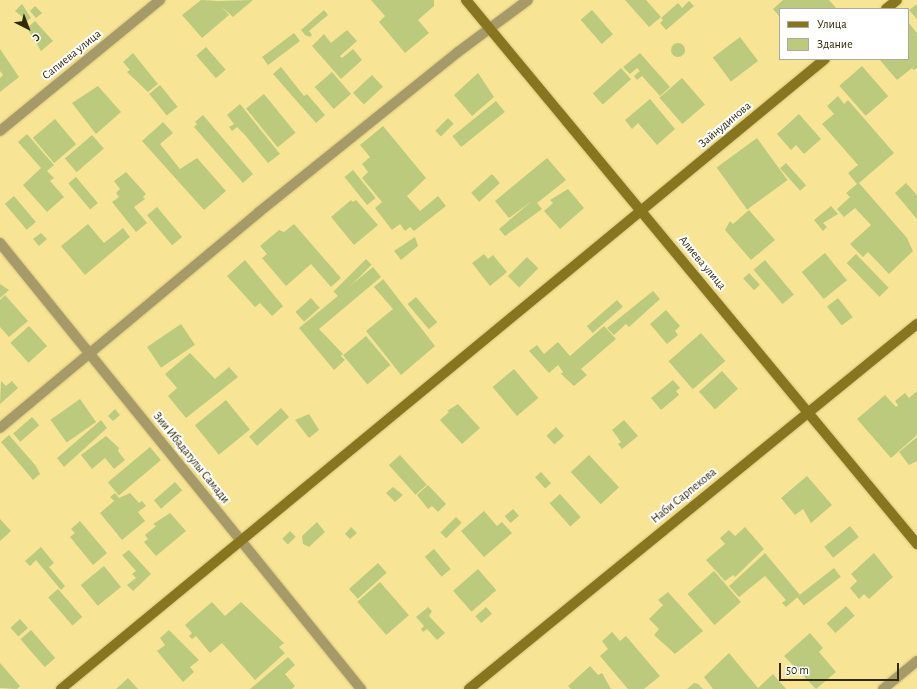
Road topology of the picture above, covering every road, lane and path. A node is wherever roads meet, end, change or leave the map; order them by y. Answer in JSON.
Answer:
{"nodes":[{"id":1,"x":160,"y":0,"type":"edge"},
{"id":2,"x":466,"y":0,"type":"edge"},
{"id":3,"x":528,"y":0,"type":"edge"},
{"id":4,"x":897,"y":0,"type":"edge"},
{"id":5,"x":887,"y":8,"type":"edge"},
{"id":6,"x":490,"y":28,"type":"junction"},
{"id":7,"x":824,"y":60,"type":"edge"},
{"id":8,"x":0,"y":131,"type":"edge"},
{"id":9,"x":643,"y":212,"type":"junction"},
{"id":10,"x":0,"y":244,"type":"edge"},
{"id":11,"x":917,"y":324,"type":"edge"},
{"id":12,"x":89,"y":355,"type":"junction"},
{"id":13,"x":810,"y":411,"type":"junction"},
{"id":14,"x":0,"y":428,"type":"edge"},
{"id":15,"x":240,"y":538,"type":"junction"},
{"id":16,"x":917,"y":544,"type":"edge"},
{"id":17,"x":917,"y":661,"type":"edge"},
{"id":18,"x":61,"y":689,"type":"edge"},
{"id":19,"x":361,"y":689,"type":"edge"},
{"id":20,"x":468,"y":689,"type":"edge"},
{"id":21,"x":883,"y":689,"type":"edge"}],
"edges":[{"from":1,"to":8,"type":"street","name":"Сапиева улица"},
{"from":2,"to":6,"type":"street","name":"Алиева улица"},
{"from":3,"to":6,"type":"street"},
{"from":4,"to":5,"type":"street"},
{"from":6,"to":9,"type":"street","name":"Алиева улица"},
{"from":6,"to":12,"type":"street"},
{"from":7,"to":9,"type":"street","name":"Зайнудинова"},
{"from":9,"to":13,"type":"street","name":"Алиева улица"},
{"from":9,"to":15,"type":"street","name":"Зайнудинова"},
{"from":10,"to":12,"type":"street","name":"Зии Ибадатулы Самади"},
{"from":11,"to":13,"type":"street","name":"Наби Сарпекова"},
{"from":12,"to":14,"type":"street"},
{"from":12,"to":15,"type":"street","name":"Зии Ибадатулы Самади"},
{"from":13,"to":16,"type":"street","name":"Алиева улица"},
{"from":13,"to":20,"type":"street","name":"Наби Сарпекова"},
{"from":15,"to":18,"type":"street","name":"Зайнудинова"},
{"from":15,"to":19,"type":"street","name":"Зии Ибадатулы Самади"},
{"from":17,"to":21,"type":"street"}]}
